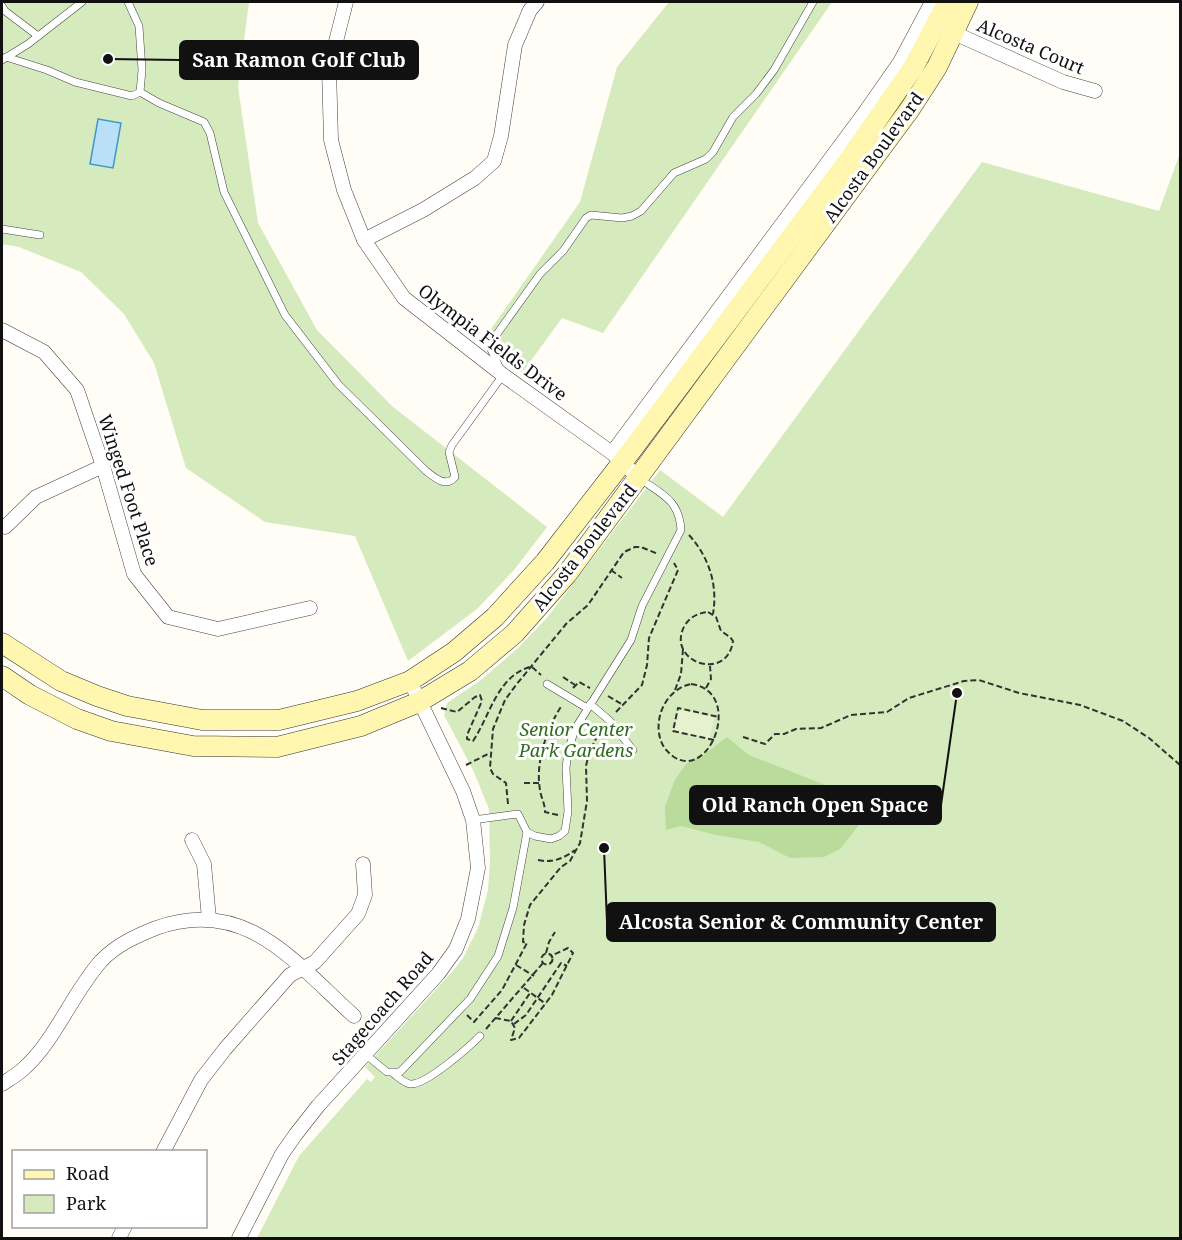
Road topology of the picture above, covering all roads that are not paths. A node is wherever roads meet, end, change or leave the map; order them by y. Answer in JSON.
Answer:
{"nodes":[{"id":1,"x":82,"y":2,"type":"edge"},
{"id":2,"x":128,"y":2,"type":"edge"},
{"id":3,"x":346,"y":2,"type":"edge"},
{"id":4,"x":537,"y":2,"type":"edge"},
{"id":5,"x":813,"y":2,"type":"edge"},
{"id":6,"x":932,"y":2,"type":"edge"},
{"id":7,"x":948,"y":2,"type":"edge"},
{"id":8,"x":968,"y":2,"type":"edge"},
{"id":9,"x":2,"y":6,"type":"edge"},
{"id":10,"x":954,"y":33,"type":"junction"},
{"id":11,"x":38,"y":36,"type":"junction"},
{"id":12,"x":4,"y":59,"type":"edge"},
{"id":13,"x":1095,"y":91,"type":"dead end"},
{"id":14,"x":140,"y":92,"type":"junction"},
{"id":15,"x":2,"y":229,"type":"edge"},
{"id":16,"x":39,"y":235,"type":"dead end"},
{"id":17,"x":364,"y":240,"type":"junction"},
{"id":18,"x":2,"y":330,"type":"edge"},
{"id":19,"x":503,"y":375,"type":"junction"},
{"id":20,"x":617,"y":458,"type":"junction"},
{"id":21,"x":103,"y":466,"type":"junction"},
{"id":22,"x":638,"y":477,"type":"junction"},
{"id":23,"x":5,"y":527,"type":"dead end"},
{"id":24,"x":310,"y":608,"type":"dead end"},
{"id":25,"x":2,"y":643,"type":"edge"},
{"id":26,"x":2,"y":676,"type":"edge"},
{"id":27,"x":410,"y":681,"type":"junction"},
{"id":28,"x":547,"y":684,"type":"dead end"},
{"id":29,"x":419,"y":702,"type":"junction"},
{"id":30,"x":589,"y":706,"type":"junction"},
{"id":31,"x":633,"y":750,"type":"dead end"},
{"id":32,"x":473,"y":820,"type":"junction"},
{"id":33,"x":527,"y":832,"type":"junction"},
{"id":34,"x":192,"y":840,"type":"dead end"},
{"id":35,"x":363,"y":864,"type":"dead end"},
{"id":36,"x":209,"y":919,"type":"junction"},
{"id":37,"x":303,"y":969,"type":"junction"},
{"id":38,"x":354,"y":1016,"type":"dead end"},
{"id":39,"x":480,"y":1035,"type":"road end"},
{"id":40,"x":365,"y":1054,"type":"junction"},
{"id":41,"x":394,"y":1074,"type":"junction"},
{"id":42,"x":2,"y":1084,"type":"edge"},
{"id":43,"x":164,"y":1150,"type":"edge"},
{"id":44,"x":239,"y":1239,"type":"edge"}],
"edges":[{"from":1,"to":11,"type":"lane"},
{"from":2,"to":14,"type":"lane"},
{"from":3,"to":17,"type":"street","name":"Olympia Fields Drive"},
{"from":4,"to":17,"type":"street"},
{"from":5,"to":19,"type":"lane"},
{"from":6,"to":20,"type":"street","name":"Alcosta Boulevard"},
{"from":7,"to":20,"type":"main road","name":"Alcosta Boulevard"},
{"from":8,"to":10,"type":"main road","name":"Alcosta Boulevard"},
{"from":9,"to":11,"type":"lane"},
{"from":10,"to":13,"type":"street","name":"Alcosta Court"},
{"from":10,"to":22,"type":"main road","name":"Alcosta Boulevard"},
{"from":11,"to":12,"type":"lane"},
{"from":12,"to":14,"type":"lane"},
{"from":14,"to":19,"type":"lane"},
{"from":15,"to":16,"type":"lane"},
{"from":17,"to":19,"type":"street","name":"Olympia Fields Drive"},
{"from":18,"to":21,"type":"street","name":"Winged Foot Place"},
{"from":19,"to":20,"type":"street","name":"Olympia Fields Drive"},
{"from":20,"to":22,"type":"street","name":"Olympia Fields Drive"},
{"from":20,"to":27,"type":"main road","name":"Alcosta Boulevard"},
{"from":21,"to":23,"type":"street"},
{"from":21,"to":24,"type":"street","name":"Winged Foot Place"},
{"from":22,"to":29,"type":"main road","name":"Alcosta Boulevard"},
{"from":22,"to":30,"type":"lane"},
{"from":25,"to":27,"type":"main road","name":"Alcosta Boulevard"},
{"from":26,"to":29,"type":"main road","name":"Alcosta Boulevard"},
{"from":27,"to":29,"type":"street","name":"Stagecoach Road"},
{"from":28,"to":30,"type":"lane"},
{"from":29,"to":32,"type":"street","name":"Stagecoach Road"},
{"from":30,"to":31,"type":"lane"},
{"from":30,"to":33,"type":"lane"},
{"from":32,"to":33,"type":"lane"},
{"from":32,"to":40,"type":"street","name":"Stagecoach Road"},
{"from":33,"to":41,"type":"lane"},
{"from":34,"to":36,"type":"street"},
{"from":35,"to":37,"type":"street"},
{"from":36,"to":37,"type":"street"},
{"from":36,"to":42,"type":"street"},
{"from":37,"to":38,"type":"street"},
{"from":37,"to":43,"type":"street"},
{"from":39,"to":41,"type":"lane"},
{"from":40,"to":41,"type":"lane"},
{"from":40,"to":44,"type":"street","name":"Stagecoach Road"}]}
